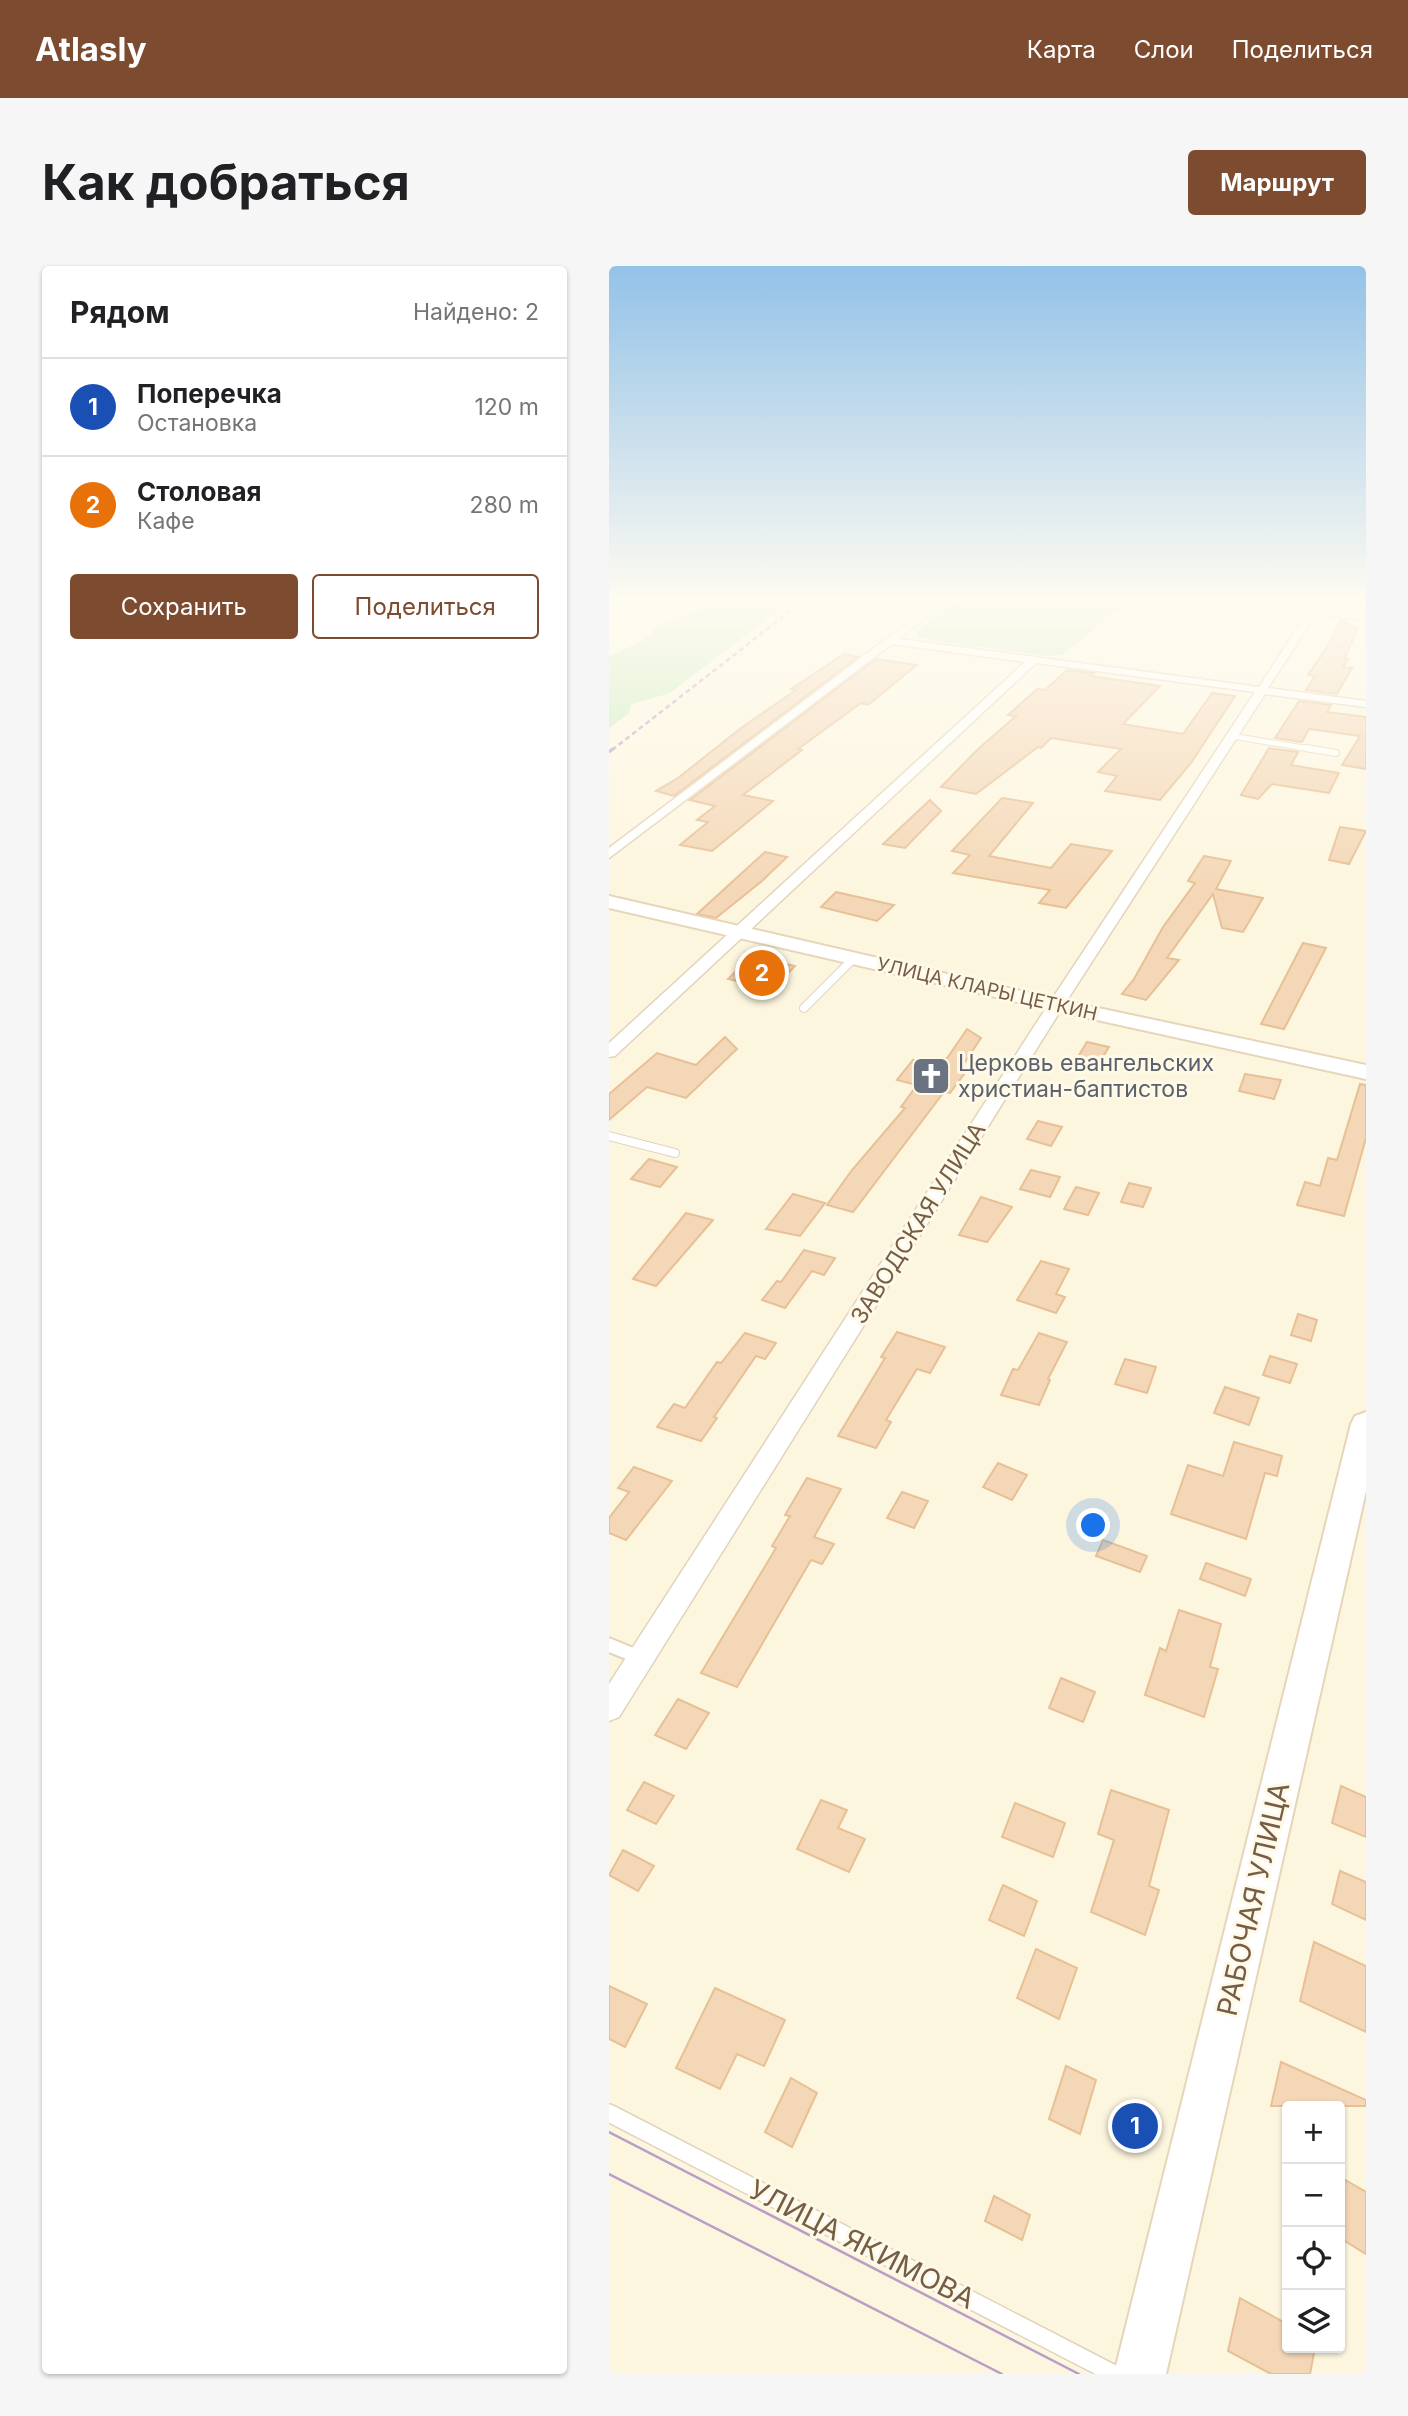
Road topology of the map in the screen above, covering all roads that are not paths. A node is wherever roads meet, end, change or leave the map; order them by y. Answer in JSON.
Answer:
{"nodes":[{"id":1,"x":818,"y":697,"type":"edge"},
{"id":2,"x":992,"y":697,"type":"edge"},
{"id":3,"x":1257,"y":697,"type":"edge"},
{"id":4,"x":1320,"y":697,"type":"edge"},
{"id":5,"x":1366,"y":704,"type":"edge"},
{"id":6,"x":1232,"y":736,"type":"junction"},
{"id":7,"x":1336,"y":753,"type":"dead end"},
{"id":8,"x":609,"y":855,"type":"edge"},
{"id":9,"x":609,"y":902,"type":"edge"},
{"id":10,"x":738,"y":932,"type":"junction"},
{"id":11,"x":854,"y":958,"type":"junction"},
{"id":12,"x":1056,"y":1005,"type":"junction"},
{"id":13,"x":804,"y":1008,"type":"dead end"},
{"id":14,"x":609,"y":1052,"type":"edge"},
{"id":15,"x":1366,"y":1072,"type":"edge"},
{"id":16,"x":609,"y":1136,"type":"edge"},
{"id":17,"x":675,"y":1153,"type":"dead end"},
{"id":18,"x":1366,"y":1424,"type":"edge"},
{"id":19,"x":609,"y":1645,"type":"edge"},
{"id":20,"x":641,"y":1658,"type":"junction"},
{"id":21,"x":609,"y":1708,"type":"edge"},
{"id":22,"x":609,"y":2113,"type":"edge"},
{"id":23,"x":1114,"y":2374,"type":"edge"},
{"id":24,"x":1140,"y":2374,"type":"edge"}],
"edges":[{"from":1,"to":8,"type":"street"},
{"from":2,"to":10,"type":"street"},
{"from":3,"to":6,"type":"street","name":"ЗАВОДСКАЯ УЛИЦА"},
{"from":4,"to":5,"type":"street"},
{"from":6,"to":7,"type":"lane"},
{"from":6,"to":12,"type":"street","name":"ЗАВОДСКАЯ УЛИЦА"},
{"from":9,"to":10,"type":"street","name":"УЛИЦА КЛАРЫ ЦЕТКИН"},
{"from":10,"to":11,"type":"street","name":"УЛИЦА КЛАРЫ ЦЕТКИН"},
{"from":10,"to":14,"type":"street"},
{"from":11,"to":12,"type":"street","name":"УЛИЦА КЛАРЫ ЦЕТКИН"},
{"from":11,"to":13,"type":"lane"},
{"from":12,"to":15,"type":"street","name":"УЛИЦА КЛАРЫ ЦЕТКИН"},
{"from":12,"to":20,"type":"street","name":"ЗАВОДСКАЯ УЛИЦА"},
{"from":16,"to":17,"type":"lane"},
{"from":18,"to":24,"type":"street","name":"РАБОЧАЯ УЛИЦА"},
{"from":19,"to":20,"type":"lane"},
{"from":20,"to":21,"type":"street","name":"ЗАВОДСКАЯ УЛИЦА"},
{"from":22,"to":23,"type":"lane","name":"УЛИЦА ЯКИМОВА"}]}
